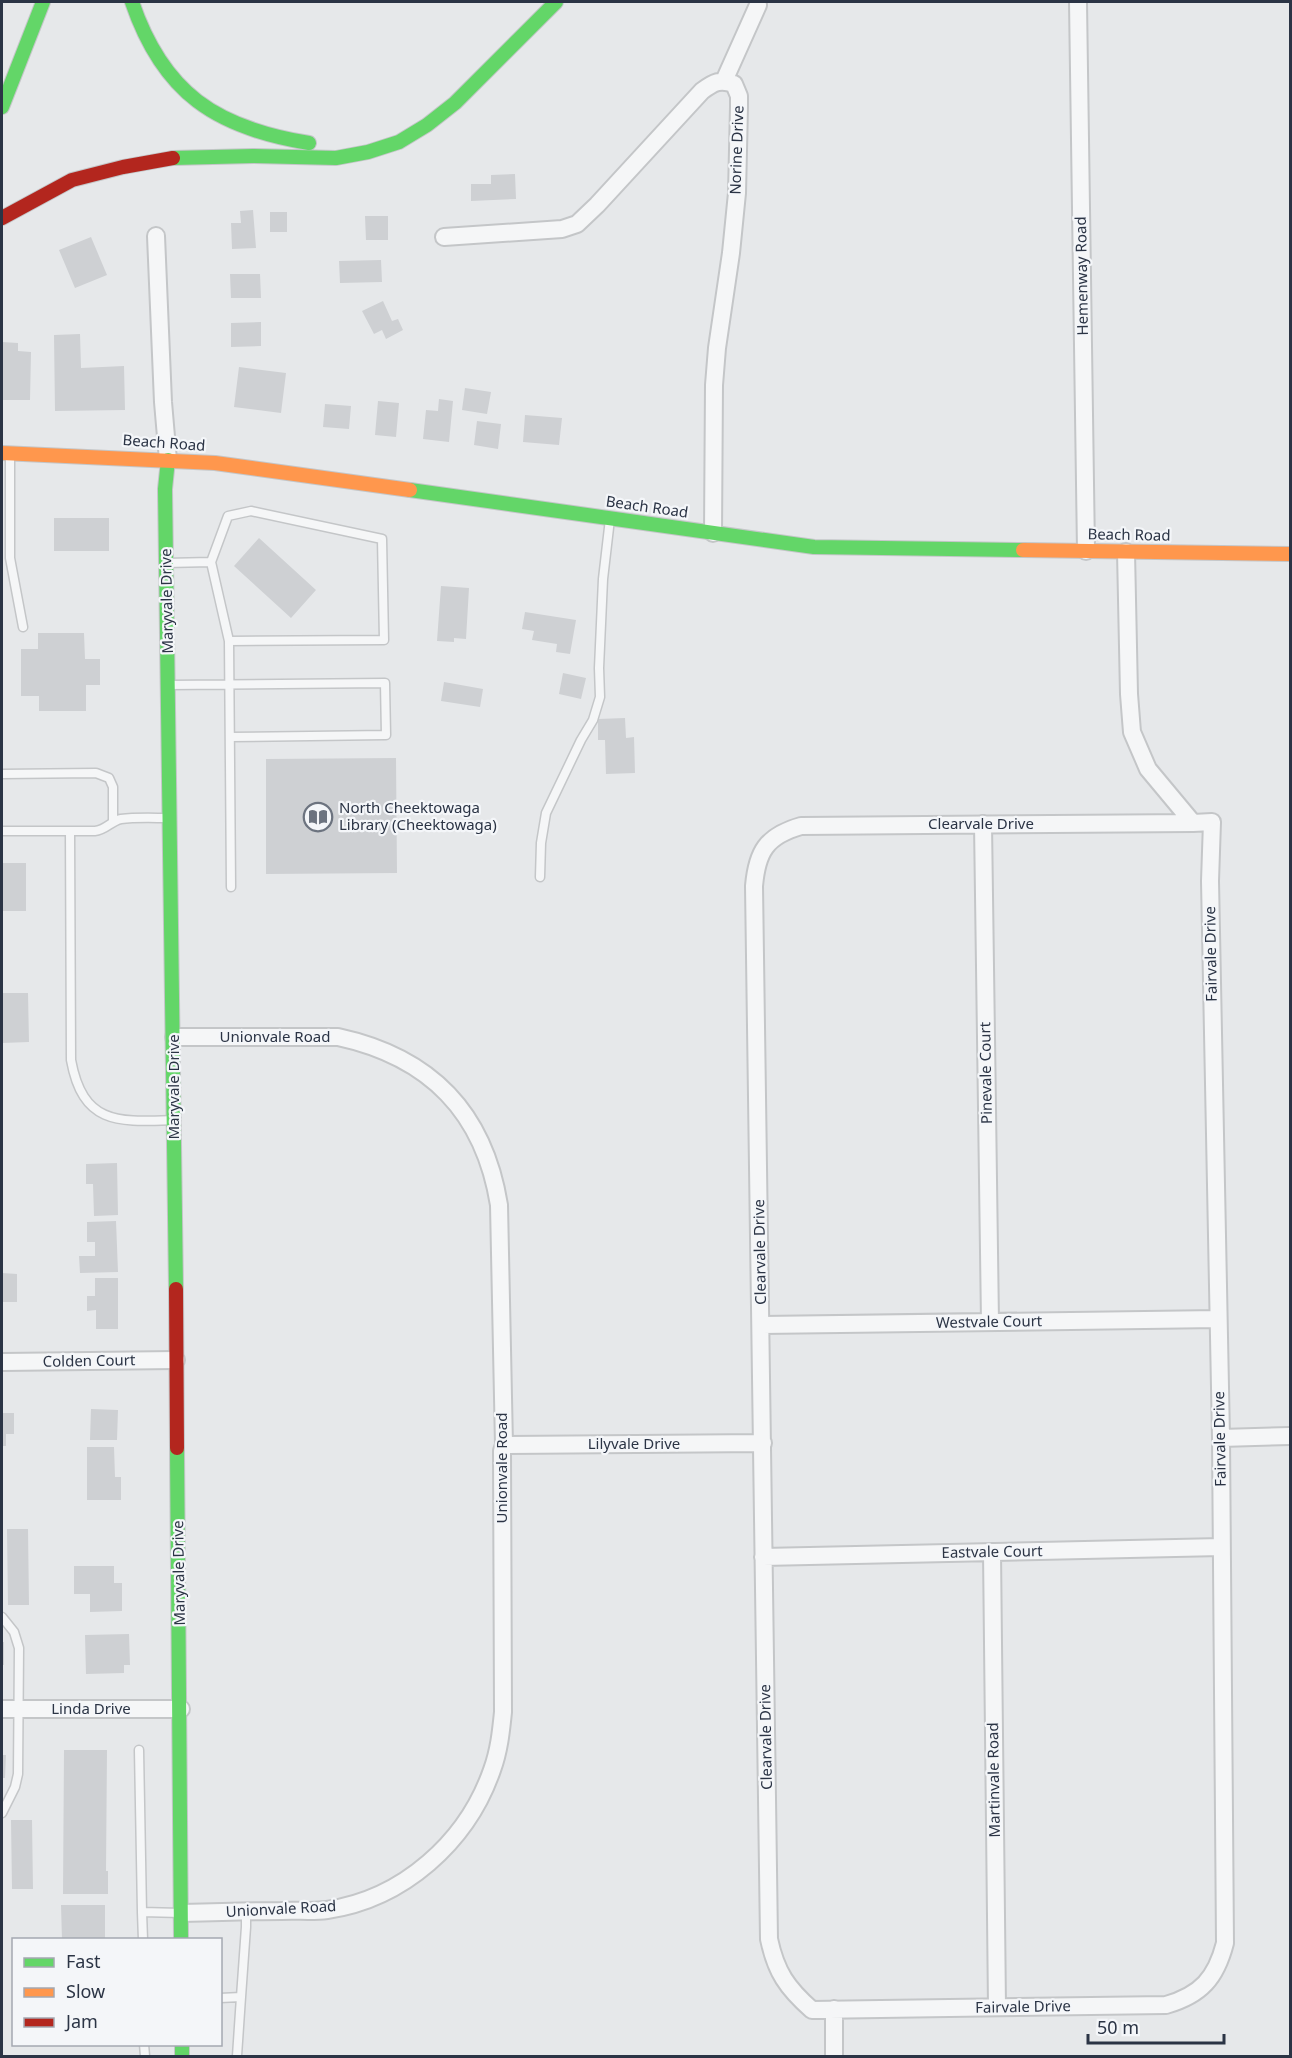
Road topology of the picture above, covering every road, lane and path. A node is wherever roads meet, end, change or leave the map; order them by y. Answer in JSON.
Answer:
{"nodes":[{"id":1,"x":43,"y":2,"type":"edge"},
{"id":2,"x":132,"y":2,"type":"edge"},
{"id":3,"x":556,"y":2,"type":"edge"},
{"id":4,"x":1078,"y":2,"type":"edge"},
{"id":5,"x":758,"y":5,"type":"dead end"},
{"id":6,"x":724,"y":81,"type":"junction"},
{"id":7,"x":2,"y":106,"type":"edge"},
{"id":8,"x":326,"y":143,"type":"dead end"},
{"id":9,"x":2,"y":218,"type":"edge"},
{"id":10,"x":156,"y":236,"type":"dead end"},
{"id":11,"x":444,"y":237,"type":"dead end"},
{"id":12,"x":6,"y":453,"type":"edge"},
{"id":13,"x":168,"y":460,"type":"junction"},
{"id":14,"x":610,"y":518,"type":"junction"},
{"id":15,"x":713,"y":532,"type":"junction"},
{"id":16,"x":1086,"y":551,"type":"junction"},
{"id":17,"x":1126,"y":552,"type":"junction"},
{"id":18,"x":1290,"y":554,"type":"edge"},
{"id":19,"x":212,"y":562,"type":"junction"},
{"id":20,"x":166,"y":563,"type":"junction"},
{"id":21,"x":22,"y":627,"type":"dead end"},
{"id":22,"x":229,"y":641,"type":"junction"},
{"id":23,"x":168,"y":685,"type":"junction"},
{"id":24,"x":230,"y":685,"type":"junction"},
{"id":25,"x":230,"y":737,"type":"junction"},
{"id":26,"x":2,"y":774,"type":"edge"},
{"id":27,"x":170,"y":818,"type":"junction"},
{"id":28,"x":113,"y":821,"type":"junction"},
{"id":29,"x":1193,"y":823,"type":"junction"},
{"id":30,"x":983,"y":824,"type":"junction"},
{"id":31,"x":2,"y":831,"type":"edge"},
{"id":32,"x":70,"y":831,"type":"junction"},
{"id":33,"x":540,"y":878,"type":"dead end"},
{"id":34,"x":231,"y":888,"type":"dead end"},
{"id":35,"x":174,"y":1037,"type":"junction"},
{"id":36,"x":175,"y":1120,"type":"junction"},
{"id":37,"x":1218,"y":1319,"type":"junction"},
{"id":38,"x":990,"y":1322,"type":"junction"},
{"id":39,"x":761,"y":1325,"type":"junction"},
{"id":40,"x":176,"y":1360,"type":"junction"},
{"id":41,"x":2,"y":1362,"type":"edge"},
{"id":42,"x":1290,"y":1436,"type":"edge"},
{"id":43,"x":1221,"y":1438,"type":"junction"},
{"id":44,"x":763,"y":1443,"type":"junction"},
{"id":45,"x":504,"y":1445,"type":"junction"},
{"id":46,"x":1221,"y":1547,"type":"junction"},
{"id":47,"x":992,"y":1552,"type":"junction"},
{"id":48,"x":763,"y":1557,"type":"junction"},
{"id":49,"x":2,"y":1617,"type":"edge"},
{"id":50,"x":181,"y":1708,"type":"junction"},
{"id":51,"x":10,"y":1709,"type":"edge"},
{"id":52,"x":139,"y":1750,"type":"dead end"},
{"id":53,"x":2,"y":1813,"type":"edge"},
{"id":54,"x":246,"y":1911,"type":"junction"},
{"id":55,"x":142,"y":1912,"type":"junction"},
{"id":56,"x":181,"y":1913,"type":"junction"},
{"id":57,"x":143,"y":1938,"type":"edge"},
{"id":58,"x":181,"y":1938,"type":"edge"},
{"id":59,"x":241,"y":1997,"type":"junction"},
{"id":60,"x":222,"y":1998,"type":"edge"},
{"id":61,"x":997,"y":2007,"type":"junction"},
{"id":62,"x":834,"y":2009,"type":"junction"},
{"id":63,"x":237,"y":2056,"type":"edge"},
{"id":64,"x":834,"y":2056,"type":"edge"}],
"edges":[{"from":1,"to":7,"type":"main road"},
{"from":2,"to":8,"type":"main road"},
{"from":3,"to":9,"type":"main road"},
{"from":4,"to":16,"type":"street","name":"Hemenway Road"},
{"from":5,"to":6,"type":"street"},
{"from":6,"to":11,"type":"street"},
{"from":6,"to":15,"type":"street","name":"Norine Drive"},
{"from":10,"to":13,"type":"street","name":"Maryvale Drive"},
{"from":12,"to":13,"type":"main road","name":"Beach Road"},
{"from":12,"to":21,"type":"lane"},
{"from":13,"to":14,"type":"main road","name":"Beach Road"},
{"from":13,"to":20,"type":"main road","name":"Maryvale Drive"},
{"from":14,"to":15,"type":"main road","name":"Beach Road"},
{"from":14,"to":33,"type":"lane"},
{"from":15,"to":16,"type":"main road","name":"Beach Road"},
{"from":16,"to":17,"type":"main road","name":"Beach Road"},
{"from":17,"to":18,"type":"main road","name":"Beach Road"},
{"from":17,"to":29,"type":"street","name":"Fairvale Drive"},
{"from":19,"to":20,"type":"lane"},
{"from":19,"to":22,"type":"lane"},
{"from":19,"to":22,"type":"lane"},
{"from":20,"to":23,"type":"main road","name":"Maryvale Drive"},
{"from":22,"to":24,"type":"lane"},
{"from":23,"to":24,"type":"lane"},
{"from":23,"to":27,"type":"main road","name":"Maryvale Drive"},
{"from":24,"to":25,"type":"lane"},
{"from":24,"to":25,"type":"lane"},
{"from":25,"to":34,"type":"lane"},
{"from":26,"to":28,"type":"lane"},
{"from":27,"to":28,"type":"lane"},
{"from":27,"to":35,"type":"main road","name":"Maryvale Drive"},
{"from":28,"to":32,"type":"lane"},
{"from":29,"to":30,"type":"street","name":"Clearvale Drive"},
{"from":29,"to":37,"type":"street","name":"Fairvale Drive"},
{"from":30,"to":38,"type":"street","name":"Pinevale Court"},
{"from":30,"to":39,"type":"street","name":"Clearvale Drive"},
{"from":31,"to":32,"type":"lane"},
{"from":32,"to":36,"type":"lane"},
{"from":35,"to":36,"type":"main road","name":"Maryvale Drive"},
{"from":35,"to":45,"type":"street","name":"Unionvale Road"},
{"from":36,"to":40,"type":"main road","name":"Maryvale Drive"},
{"from":37,"to":38,"type":"street","name":"Westvale Court"},
{"from":37,"to":43,"type":"street","name":"Fairvale Drive"},
{"from":38,"to":39,"type":"street","name":"Westvale Court"},
{"from":39,"to":44,"type":"street","name":"Clearvale Drive"},
{"from":40,"to":41,"type":"street","name":"Colden Court"},
{"from":40,"to":50,"type":"main road","name":"Maryvale Drive"},
{"from":42,"to":43,"type":"street"},
{"from":43,"to":46,"type":"street","name":"Fairvale Drive"},
{"from":44,"to":45,"type":"street","name":"Lilyvale Drive"},
{"from":44,"to":48,"type":"street","name":"Clearvale Drive"},
{"from":45,"to":54,"type":"street","name":"Unionvale Road"},
{"from":46,"to":47,"type":"street","name":"Eastvale Court"},
{"from":46,"to":61,"type":"street","name":"Fairvale Drive"},
{"from":47,"to":48,"type":"street","name":"Eastvale Court"},
{"from":47,"to":61,"type":"street","name":"Martinvale Road"},
{"from":48,"to":62,"type":"street","name":"Clearvale Drive"},
{"from":49,"to":51,"type":"lane"},
{"from":50,"to":51,"type":"street","name":"Linda Drive"},
{"from":50,"to":56,"type":"main road","name":"Maryvale Drive"},
{"from":51,"to":53,"type":"lane"},
{"from":52,"to":55,"type":"lane"},
{"from":54,"to":56,"type":"street","name":"Unionvale Road"},
{"from":54,"to":59,"type":"lane"},
{"from":55,"to":56,"type":"lane"},
{"from":55,"to":57,"type":"lane"},
{"from":56,"to":58,"type":"main road","name":"Maryvale Drive"},
{"from":59,"to":60,"type":"lane"},
{"from":59,"to":63,"type":"lane"},
{"from":61,"to":62,"type":"street","name":"Fairvale Drive"},
{"from":62,"to":64,"type":"street"}]}
